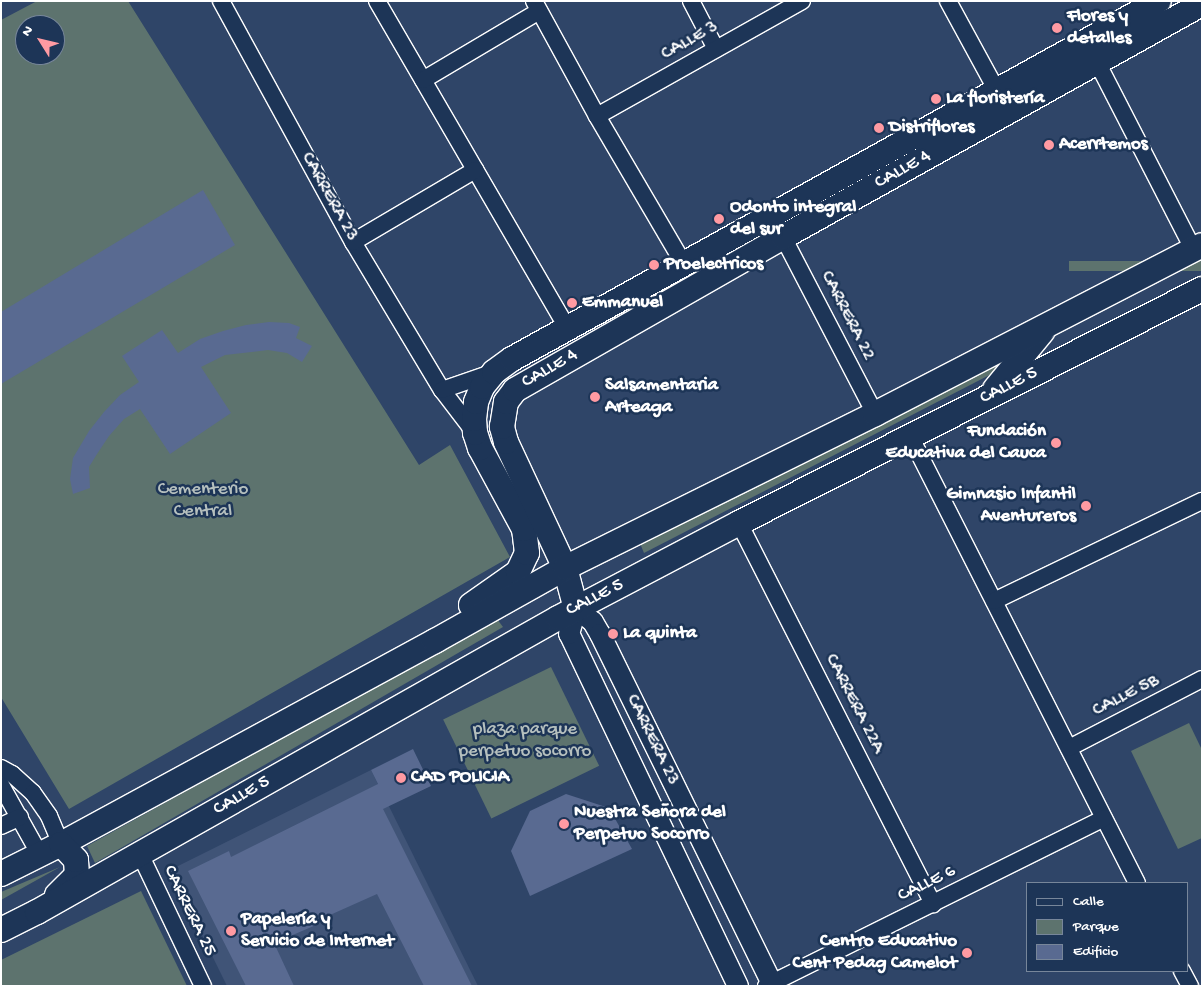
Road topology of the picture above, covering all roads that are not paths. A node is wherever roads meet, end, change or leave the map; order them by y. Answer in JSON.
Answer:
{"nodes":[{"id":1,"x":221,"y":1,"type":"edge"},
{"id":2,"x":376,"y":1,"type":"edge"},
{"id":3,"x":691,"y":1,"type":"edge"},
{"id":4,"x":802,"y":1,"type":"edge"},
{"id":5,"x":948,"y":1,"type":"edge"},
{"id":6,"x":1160,"y":1,"type":"edge"},
{"id":7,"x":1202,"y":4,"type":"edge"},
{"id":8,"x":537,"y":6,"type":"edge"},
{"id":9,"x":716,"y":49,"type":"junction"},
{"id":10,"x":1097,"y":62,"type":"junction"},
{"id":11,"x":423,"y":80,"type":"junction"},
{"id":12,"x":997,"y":91,"type":"junction"},
{"id":13,"x":597,"y":116,"type":"junction"},
{"id":14,"x":878,"y":157,"type":"junction"},
{"id":15,"x":475,"y":170,"type":"junction"},
{"id":16,"x":842,"y":204,"type":"junction"},
{"id":17,"x":783,"y":237,"type":"junction"},
{"id":18,"x":353,"y":242,"type":"junction"},
{"id":19,"x":1197,"y":247,"type":"edge"},
{"id":20,"x":684,"y":264,"type":"junction"},
{"id":21,"x":1202,"y":289,"type":"edge"},
{"id":22,"x":1049,"y":324,"type":"junction"},
{"id":23,"x":568,"y":329,"type":"junction"},
{"id":24,"x":494,"y":372,"type":"junction"},
{"id":25,"x":442,"y":390,"type":"junction"},
{"id":26,"x":989,"y":396,"type":"junction"},
{"id":27,"x":875,"y":414,"type":"junction"},
{"id":28,"x":475,"y":433,"type":"junction"},
{"id":29,"x":910,"y":436,"type":"junction"},
{"id":30,"x":1202,"y":501,"type":"edge"},
{"id":31,"x":739,"y":523,"type":"junction"},
{"id":32,"x":565,"y":568,"type":"junction"},
{"id":33,"x":518,"y":572,"type":"joint"},
{"id":34,"x":994,"y":601,"type":"junction"},
{"id":35,"x":576,"y":609,"type":"junction"},
{"id":36,"x":435,"y":641,"type":"junction"},
{"id":37,"x":1202,"y":679,"type":"edge"},
{"id":38,"x":1068,"y":748,"type":"junction"},
{"id":39,"x":1,"y":768,"type":"edge"},
{"id":40,"x":1,"y":785,"type":"edge"},
{"id":41,"x":20,"y":817,"type":"junction"},
{"id":42,"x":1104,"y":818,"type":"junction"},
{"id":43,"x":1,"y":826,"type":"edge"},
{"id":44,"x":61,"y":844,"type":"junction"},
{"id":45,"x":140,"y":854,"type":"junction"},
{"id":46,"x":40,"y":855,"type":"junction"},
{"id":47,"x":1,"y":874,"type":"edge"},
{"id":48,"x":1137,"y":882,"type":"edge"},
{"id":49,"x":932,"y":904,"type":"junction"},
{"id":50,"x":37,"y":912,"type":"junction"},
{"id":51,"x":1,"y":930,"type":"edge"},
{"id":52,"x":770,"y":985,"type":"edge"},
{"id":53,"x":204,"y":986,"type":"edge"},
{"id":54,"x":738,"y":986,"type":"edge"}],
"edges":[{"from":1,"to":18,"type":"street","name":"CARRERA 23"},
{"from":2,"to":11,"type":"street"},
{"from":3,"to":9,"type":"street"},
{"from":4,"to":9,"type":"street","name":"CALLE 3"},
{"from":5,"to":12,"type":"street"},
{"from":6,"to":12,"type":"main road","name":"CALLE 4"},
{"from":7,"to":10,"type":"main road","name":"CALLE 4"},
{"from":8,"to":11,"type":"street"},
{"from":8,"to":13,"type":"street"},
{"from":9,"to":13,"type":"street","name":"CALLE 3"},
{"from":10,"to":16,"type":"main road","name":"CALLE 4"},
{"from":10,"to":19,"type":"street"},
{"from":11,"to":15,"type":"street"},
{"from":12,"to":14,"type":"main road","name":"CALLE 4"},
{"from":13,"to":20,"type":"street"},
{"from":14,"to":16,"type":"main road"},
{"from":14,"to":20,"type":"main road","name":"CALLE 4"},
{"from":15,"to":18,"type":"street"},
{"from":15,"to":23,"type":"street"},
{"from":16,"to":17,"type":"main road","name":"CALLE 4"},
{"from":17,"to":27,"type":"street","name":"CARRERA 22"},
{"from":17,"to":32,"type":"main road","name":"CALLE 4"},
{"from":18,"to":25,"type":"street","name":"CARRERA 23"},
{"from":19,"to":22,"type":"main road","name":"CALLE 5"},
{"from":20,"to":23,"type":"main road","name":"CALLE 4"},
{"from":21,"to":26,"type":"main road","name":"CALLE 5"},
{"from":22,"to":26,"type":"main road"},
{"from":22,"to":27,"type":"main road","name":"CALLE 5"},
{"from":23,"to":24,"type":"main road","name":"CALLE 4"},
{"from":24,"to":25,"type":"street"},
{"from":24,"to":28,"type":"main road","name":"CARRERA 23"},
{"from":25,"to":28,"type":"street","name":"CARRERA 23"},
{"from":26,"to":29,"type":"main road","name":"CALLE 5"},
{"from":27,"to":32,"type":"main road","name":"CALLE 5"},
{"from":28,"to":33,"type":"main road","name":"CARRERA 23"},
{"from":29,"to":31,"type":"main road","name":"CALLE 5"},
{"from":29,"to":34,"type":"street"},
{"from":30,"to":34,"type":"street"},
{"from":31,"to":35,"type":"main road","name":"CALLE 5"},
{"from":31,"to":49,"type":"street","name":"CARRERA 22A"},
{"from":32,"to":35,"type":"main road"},
{"from":32,"to":36,"type":"main road","name":"CALLE 5"},
{"from":33,"to":36,"type":"main road","name":"CALLE 5"},
{"from":34,"to":38,"type":"street"},
{"from":35,"to":45,"type":"main road","name":"CALLE 5"},
{"from":35,"to":52,"type":"street","name":"CARRERA 23"},
{"from":35,"to":54,"type":"street","name":"CARRERA 23"},
{"from":36,"to":44,"type":"main road","name":"CALLE 5"},
{"from":37,"to":38,"type":"street","name":"CALLE 5B"},
{"from":38,"to":42,"type":"street"},
{"from":39,"to":44,"type":"street"},
{"from":40,"to":41,"type":"street"},
{"from":41,"to":43,"type":"street"},
{"from":41,"to":46,"type":"street"},
{"from":42,"to":48,"type":"street"},
{"from":42,"to":49,"type":"street","name":"CALLE 6"},
{"from":44,"to":46,"type":"main road","name":"CALLE 5"},
{"from":44,"to":50,"type":"main road"},
{"from":45,"to":50,"type":"main road","name":"CALLE 5"},
{"from":45,"to":53,"type":"street","name":"CARRERA 25"},
{"from":46,"to":47,"type":"main road","name":"CALLE 5"},
{"from":49,"to":52,"type":"street","name":"CALLE 6"},
{"from":50,"to":51,"type":"main road","name":"CALLE 5"}]}
